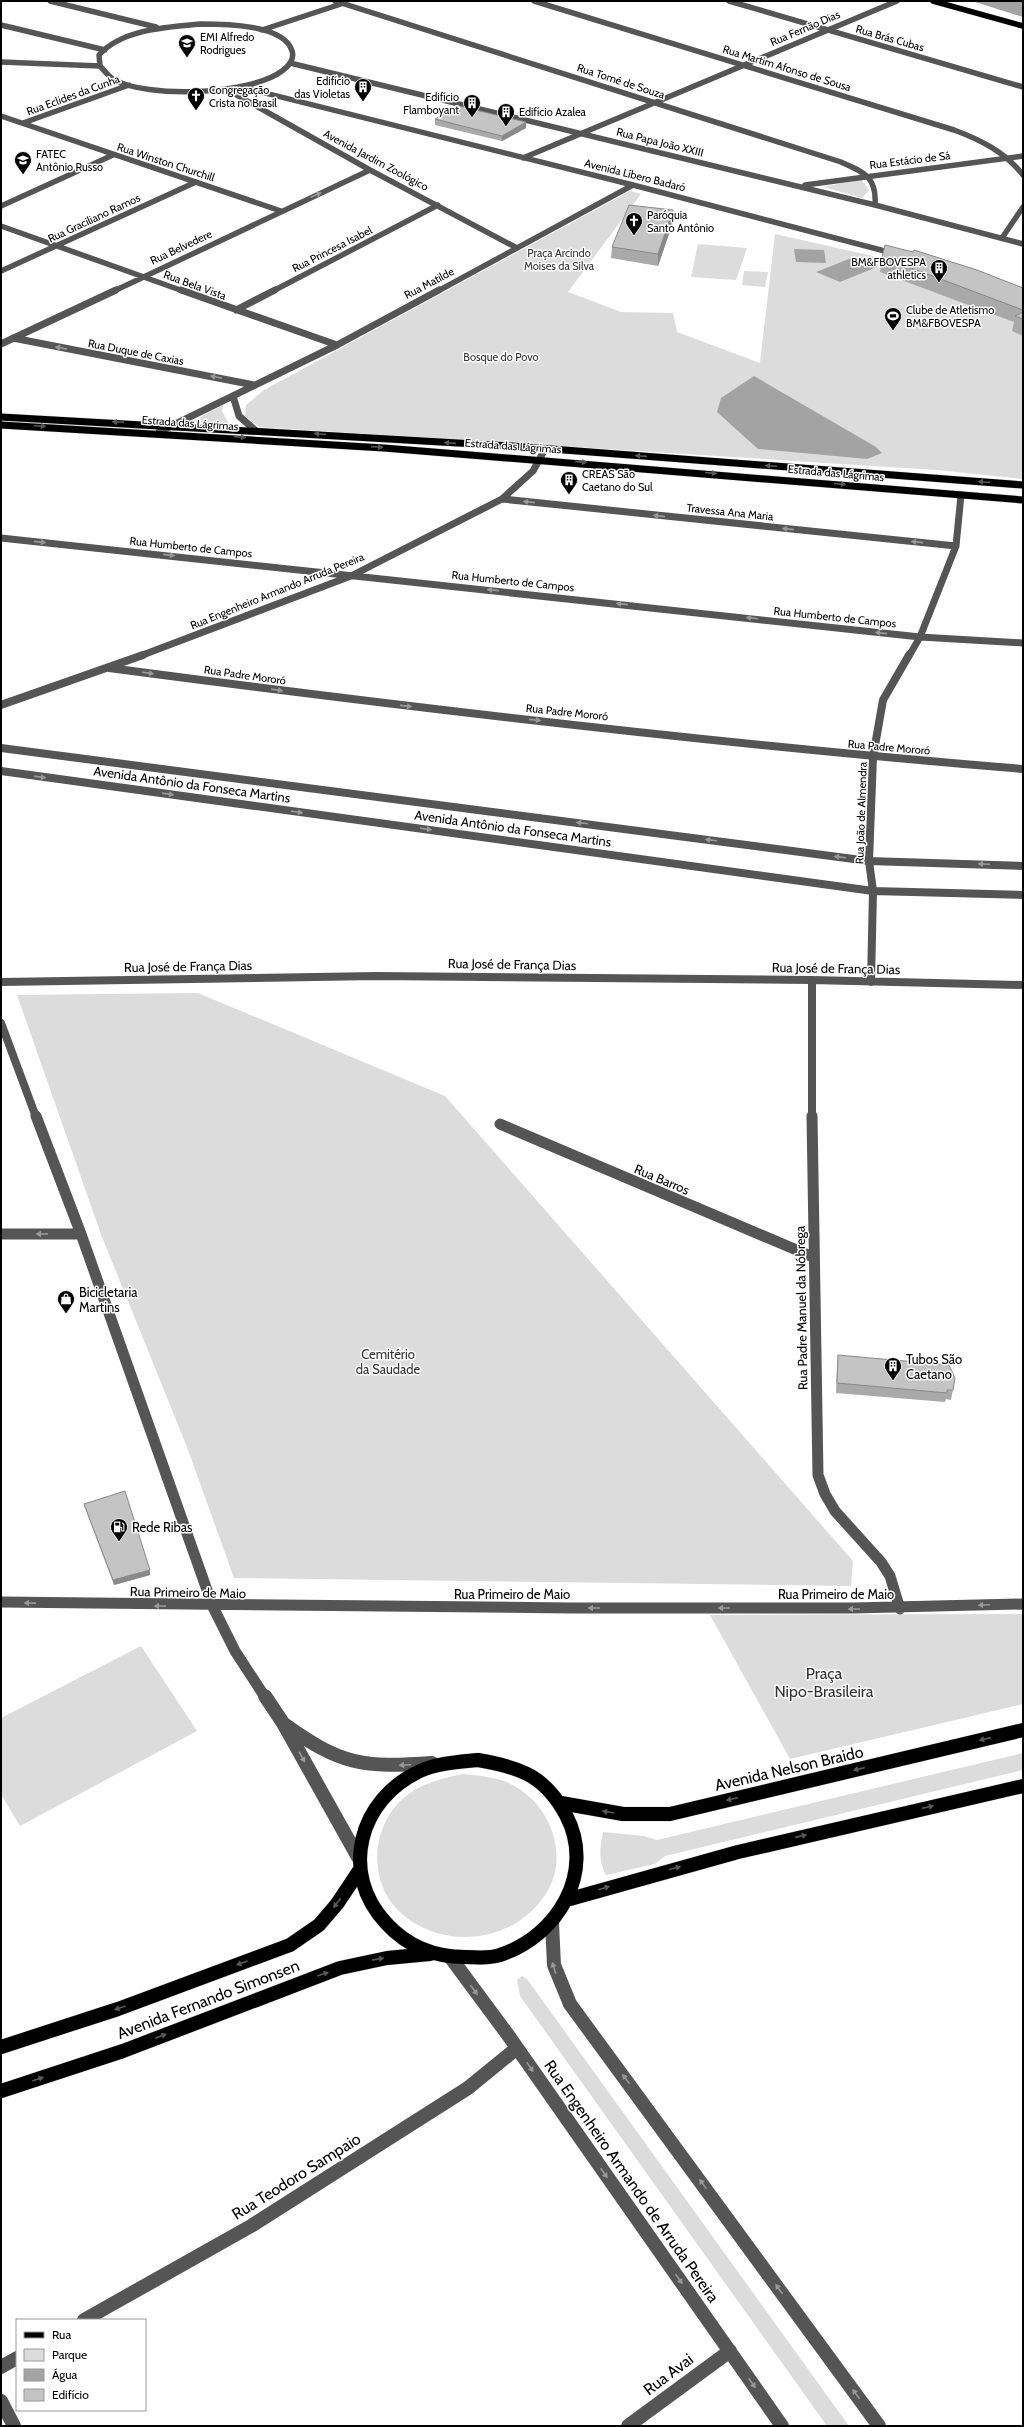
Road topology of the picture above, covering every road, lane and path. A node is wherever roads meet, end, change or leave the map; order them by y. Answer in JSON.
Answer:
{"nodes":[{"id":1,"x":50,"y":1,"type":"edge"},
{"id":2,"x":335,"y":1,"type":"edge"},
{"id":3,"x":349,"y":1,"type":"edge"},
{"id":4,"x":534,"y":1,"type":"edge"},
{"id":5,"x":729,"y":1,"type":"edge"},
{"id":6,"x":897,"y":1,"type":"edge"},
{"id":7,"x":933,"y":1,"type":"edge"},
{"id":8,"x":343,"y":3,"type":"junction"},
{"id":9,"x":1,"y":25,"type":"edge"},
{"id":10,"x":1023,"y":26,"type":"edge"},
{"id":11,"x":160,"y":28,"type":"junction"},
{"id":12,"x":262,"y":30,"type":"junction"},
{"id":13,"x":826,"y":30,"type":"junction"},
{"id":14,"x":105,"y":50,"type":"junction"},
{"id":15,"x":1,"y":62,"type":"edge"},
{"id":16,"x":290,"y":63,"type":"junction"},
{"id":17,"x":742,"y":65,"type":"junction"},
{"id":18,"x":100,"y":66,"type":"junction"},
{"id":19,"x":130,"y":85,"type":"junction"},
{"id":20,"x":241,"y":87,"type":"junction"},
{"id":21,"x":1023,"y":87,"type":"edge"},
{"id":22,"x":226,"y":89,"type":"junction"},
{"id":23,"x":654,"y":102,"type":"junction"},
{"id":24,"x":1,"y":116,"type":"edge"},
{"id":25,"x":23,"y":124,"type":"junction"},
{"id":26,"x":582,"y":133,"type":"junction"},
{"id":27,"x":113,"y":155,"type":"junction"},
{"id":28,"x":1023,"y":156,"type":"edge"},
{"id":29,"x":523,"y":158,"type":"junction"},
{"id":30,"x":1008,"y":158,"type":"junction"},
{"id":31,"x":370,"y":170,"type":"junction"},
{"id":32,"x":868,"y":175,"type":"junction"},
{"id":33,"x":1023,"y":175,"type":"edge"},
{"id":34,"x":196,"y":182,"type":"junction"},
{"id":35,"x":633,"y":184,"type":"junction"},
{"id":36,"x":799,"y":186,"type":"junction"},
{"id":37,"x":438,"y":205,"type":"junction"},
{"id":38,"x":875,"y":205,"type":"junction"},
{"id":39,"x":1,"y":206,"type":"edge"},
{"id":40,"x":1023,"y":207,"type":"edge"},
{"id":41,"x":280,"y":211,"type":"junction"},
{"id":42,"x":1,"y":226,"type":"edge"},
{"id":43,"x":1002,"y":238,"type":"junction"},
{"id":44,"x":1023,"y":244,"type":"edge"},
{"id":45,"x":58,"y":245,"type":"junction"},
{"id":46,"x":517,"y":248,"type":"junction"},
{"id":47,"x":906,"y":257,"type":"edge"},
{"id":48,"x":1,"y":271,"type":"edge"},
{"id":49,"x":143,"y":276,"type":"junction"},
{"id":50,"x":236,"y":310,"type":"junction"},
{"id":51,"x":13,"y":338,"type":"junction"},
{"id":52,"x":1,"y":344,"type":"edge"},
{"id":53,"x":337,"y":345,"type":"junction"},
{"id":54,"x":254,"y":384,"type":"junction"},
{"id":55,"x":233,"y":396,"type":"junction"},
{"id":56,"x":1,"y":417,"type":"edge"},
{"id":57,"x":174,"y":424,"type":"junction"},
{"id":58,"x":1,"y":425,"type":"edge"},
{"id":59,"x":255,"y":430,"type":"junction"},
{"id":60,"x":159,"y":432,"type":"junction"},
{"id":61,"x":545,"y":449,"type":"junction"},
{"id":62,"x":542,"y":459,"type":"junction"},
{"id":63,"x":1023,"y":485,"type":"edge"},
{"id":64,"x":961,"y":495,"type":"junction"},
{"id":65,"x":502,"y":499,"type":"junction"},
{"id":66,"x":1023,"y":500,"type":"edge"},
{"id":67,"x":1,"y":538,"type":"edge"},
{"id":68,"x":956,"y":546,"type":"junction"},
{"id":69,"x":352,"y":576,"type":"junction"},
{"id":70,"x":920,"y":637,"type":"junction"},
{"id":71,"x":1023,"y":643,"type":"edge"},
{"id":72,"x":109,"y":668,"type":"junction"},
{"id":73,"x":34,"y":694,"type":"junction"},
{"id":74,"x":1,"y":705,"type":"edge"},
{"id":75,"x":1,"y":711,"type":"edge"},
{"id":76,"x":1,"y":748,"type":"edge"},
{"id":77,"x":873,"y":757,"type":"junction"},
{"id":78,"x":1023,"y":768,"type":"edge"},
{"id":79,"x":1,"y":771,"type":"edge"},
{"id":80,"x":869,"y":861,"type":"junction"},
{"id":81,"x":1023,"y":866,"type":"edge"},
{"id":82,"x":873,"y":891,"type":"junction"},
{"id":83,"x":1023,"y":895,"type":"edge"},
{"id":84,"x":812,"y":980,"type":"junction"},
{"id":85,"x":1,"y":982,"type":"edge"},
{"id":86,"x":871,"y":982,"type":"junction"},
{"id":87,"x":1023,"y":985,"type":"edge"},
{"id":88,"x":1,"y":1023,"type":"edge"},
{"id":89,"x":500,"y":1124,"type":"dead end"},
{"id":90,"x":1,"y":1234,"type":"edge"},
{"id":91,"x":80,"y":1234,"type":"junction"},
{"id":92,"x":813,"y":1257,"type":"junction"},
{"id":93,"x":1,"y":1602,"type":"edge"},
{"id":94,"x":1023,"y":1604,"type":"edge"},
{"id":95,"x":213,"y":1607,"type":"junction"},
{"id":96,"x":900,"y":1609,"type":"junction"},
{"id":97,"x":283,"y":1723,"type":"junction"},
{"id":98,"x":1023,"y":1730,"type":"edge"},
{"id":99,"x":444,"y":1763,"type":"junction"},
{"id":100,"x":1023,"y":1786,"type":"edge"},
{"id":101,"x":561,"y":1803,"type":"junction"},
{"id":102,"x":358,"y":1857,"type":"junction"},
{"id":103,"x":359,"y":1871,"type":"junction"},
{"id":104,"x":570,"y":1899,"type":"junction"},
{"id":105,"x":552,"y":1923,"type":"junction"},
{"id":106,"x":431,"y":1954,"type":"junction"},
{"id":107,"x":451,"y":1958,"type":"junction"},
{"id":108,"x":1,"y":2047,"type":"edge"},
{"id":109,"x":517,"y":2048,"type":"junction"},
{"id":110,"x":1,"y":2091,"type":"edge"},
{"id":111,"x":86,"y":2319,"type":"edge"},
{"id":112,"x":730,"y":2351,"type":"junction"},
{"id":113,"x":16,"y":2359,"type":"edge"},
{"id":114,"x":1,"y":2367,"type":"edge"},
{"id":115,"x":1,"y":2401,"type":"edge"},
{"id":116,"x":14,"y":2426,"type":"edge"},
{"id":117,"x":628,"y":2426,"type":"edge"},
{"id":118,"x":782,"y":2426,"type":"edge"},
{"id":119,"x":879,"y":2426,"type":"edge"}],
"edges":[{"from":1,"to":11,"type":"street"},
{"from":2,"to":8,"type":"street","name":"Rua Tomé de Souza"},
{"from":3,"to":8,"type":"street"},
{"from":4,"to":17,"type":"street","name":"Rua Martim Afonso de Sousa"},
{"from":5,"to":13,"type":"street","name":"Rua Brás Cubas"},
{"from":6,"to":13,"type":"street","name":"Rua Fernão Dias"},
{"from":7,"to":10,"type":"main road"},
{"from":8,"to":12,"type":"street"},
{"from":8,"to":23,"type":"street","name":"Rua Tomé de Souza"},
{"from":9,"to":14,"type":"street"},
{"from":11,"to":12,"type":"street"},
{"from":11,"to":14,"type":"street"},
{"from":12,"to":16,"type":"street"},
{"from":13,"to":17,"type":"street","name":"Rua Fernão Dias"},
{"from":13,"to":21,"type":"street","name":"Rua Brás Cubas"},
{"from":14,"to":18,"type":"street"},
{"from":15,"to":18,"type":"street"},
{"from":16,"to":20,"type":"street","name":"Avenida Líbero Badaró"},
{"from":16,"to":26,"type":"street","name":"Rua Papa João XXIII"},
{"from":17,"to":23,"type":"street","name":"Rua Fernão Dias"},
{"from":17,"to":30,"type":"street","name":"Rua Martim Afonso de Sousa"},
{"from":18,"to":19,"type":"street","name":"Avenida Líbero Badaró"},
{"from":19,"to":22,"type":"street","name":"Avenida Líbero Badaró"},
{"from":19,"to":25,"type":"street","name":"Rua Eclides da Cunha"},
{"from":20,"to":22,"type":"street","name":"Avenida Líbero Badaró"},
{"from":20,"to":29,"type":"street","name":"Avenida Líbero Badaró"},
{"from":22,"to":31,"type":"street","name":"Avenida Jardim Zoológico"},
{"from":23,"to":26,"type":"street","name":"Rua Fernão Dias"},
{"from":23,"to":32,"type":"street","name":"Rua Tomé de Souza"},
{"from":24,"to":25,"type":"street","name":"Rua Winston Churchill"},
{"from":25,"to":27,"type":"street","name":"Rua Winston Churchill"},
{"from":26,"to":29,"type":"street","name":"Rua Fernão Dias"},
{"from":26,"to":36,"type":"street","name":"Rua Papa João XXIII"},
{"from":27,"to":34,"type":"street","name":"Rua Winston Churchill"},
{"from":27,"to":39,"type":"street"},
{"from":28,"to":30,"type":"street","name":"Rua Estácio de Sá"},
{"from":29,"to":35,"type":"street","name":"Avenida Líbero Badaró"},
{"from":30,"to":32,"type":"street","name":"Rua Estácio de Sá"},
{"from":30,"to":33,"type":"street","name":"Rua Martim Afonso de Sousa"},
{"from":31,"to":37,"type":"street","name":"Avenida Jardim Zoológico"},
{"from":41,"to":31,"type":"street","name":"Rua Belvedere","one_way":true},
{"from":32,"to":36,"type":"street","name":"Rua Estácio de Sá"},
{"from":32,"to":38,"type":"street"},
{"from":34,"to":41,"type":"street","name":"Rua Winston Churchill"},
{"from":34,"to":45,"type":"street","name":"Rua Graciliano Ramos"},
{"from":35,"to":46,"type":"street","name":"Rua Matilde"},
{"from":35,"to":47,"type":"street","name":"Avenida Líbero Badaró"},
{"from":36,"to":38,"type":"street","name":"Rua Papa João XXIII"},
{"from":37,"to":46,"type":"street","name":"Avenida Jardim Zoológico"},
{"from":37,"to":50,"type":"street","name":"Rua Princesa Isabel"},
{"from":38,"to":43,"type":"street","name":"Rua Papa João XXIII"},
{"from":40,"to":43,"type":"street"},
{"from":41,"to":49,"type":"street","name":"Rua Belvedere"},
{"from":42,"to":45,"type":"street","name":"Rua Bela Vista"},
{"from":43,"to":44,"type":"street","name":"Rua Papa João XXIII"},
{"from":45,"to":48,"type":"street","name":"Rua Graciliano Ramos"},
{"from":45,"to":49,"type":"street","name":"Rua Bela Vista"},
{"from":46,"to":53,"type":"street","name":"Rua Matilde"},
{"from":49,"to":50,"type":"street","name":"Rua Bela Vista"},
{"from":49,"to":51,"type":"street","name":"Rua Belvedere"},
{"from":50,"to":53,"type":"street","name":"Rua Bela Vista"},
{"from":51,"to":52,"type":"street","name":"Rua Belvedere"},
{"from":54,"to":51,"type":"street","name":"Rua Duque de Caxias","one_way":true},
{"from":53,"to":54,"type":"street","name":"Rua Matilde"},
{"from":54,"to":55,"type":"street","name":"Rua Matilde"},
{"from":55,"to":57,"type":"street","name":"Rua Matilde"},
{"from":55,"to":59,"type":"street"},
{"from":57,"to":56,"type":"main road","name":"Estrada das Lágrimas","one_way":true},
{"from":57,"to":59,"type":"main road","name":"Estrada das Lágrimas"},
{"from":57,"to":60,"type":"street","name":"Rua Matilde"},
{"from":58,"to":60,"type":"main road","name":"Estrada das Lágrimas","one_way":true},
{"from":61,"to":59,"type":"main road","name":"Estrada das Lágrimas","one_way":true},
{"from":60,"to":62,"type":"main road","name":"Estrada das Lágrimas","one_way":true},
{"from":61,"to":62,"type":"street","name":"Rua Engenheiro Armando Arruda Pereira"},
{"from":63,"to":61,"type":"main road","name":"Estrada das Lágrimas","one_way":true},
{"from":62,"to":64,"type":"main road","name":"Estrada das Lágrimas","one_way":true},
{"from":62,"to":65,"type":"street","name":"Rua Engenheiro Armando Arruda Pereira"},
{"from":64,"to":66,"type":"main road","name":"Estrada das Lágrimas"},
{"from":64,"to":68,"type":"street","name":"Rua João de Almendra"},
{"from":68,"to":65,"type":"street","name":"Travessa Ana Maria","one_way":true},
{"from":65,"to":69,"type":"street","name":"Rua Engenheiro Armando Arruda Pereira"},
{"from":67,"to":69,"type":"street","name":"Rua Humberto de Campos","one_way":true},
{"from":68,"to":70,"type":"street","name":"Rua João de Almendra"},
{"from":70,"to":69,"type":"street","name":"Rua Humberto de Campos","one_way":true},
{"from":69,"to":72,"type":"street","name":"Rua Engenheiro Armando Arruda Pereira"},
{"from":70,"to":71,"type":"street","name":"Rua Humberto de Campos"},
{"from":70,"to":77,"type":"street","name":"Rua João de Almendra"},
{"from":72,"to":73,"type":"street","name":"Rua Engenheiro Armando Arruda Pereira"},
{"from":72,"to":77,"type":"street","name":"Rua Padre Mororó","one_way":true},
{"from":73,"to":74,"type":"street","name":"Rua Engenheiro Armando Arruda Pereira"},
{"from":73,"to":75,"type":"street","name":"Rua Engenheiro Armando Arruda Pereira"},
{"from":80,"to":76,"type":"street","name":"Avenida Antônio da Fonseca Martins","one_way":true},
{"from":77,"to":78,"type":"street","name":"Rua Padre Mororó"},
{"from":77,"to":80,"type":"street","name":"Rua João de Almendra"},
{"from":79,"to":82,"type":"street","name":"Avenida Antônio da Fonseca Martins","one_way":true},
{"from":81,"to":80,"type":"street","name":"Avenida Antônio da Fonseca Martins","one_way":true},
{"from":80,"to":82,"type":"street","name":"Rua João de Almendra"},
{"from":82,"to":83,"type":"street","name":"Avenida Antônio da Fonseca Martins"},
{"from":82,"to":86,"type":"street","name":"Rua João de Almendra"},
{"from":84,"to":85,"type":"street","name":"Rua José de França Dias"},
{"from":84,"to":86,"type":"street","name":"Rua José de França Dias"},
{"from":84,"to":92,"type":"street","name":"Rua Padre Manuel da Nóbrega"},
{"from":86,"to":87,"type":"street","name":"Rua José de França Dias"},
{"from":88,"to":91,"type":"street"},
{"from":89,"to":92,"type":"street","name":"Rua Barros"},
{"from":91,"to":90,"type":"street","one_way":true},
{"from":91,"to":95,"type":"street"},
{"from":92,"to":96,"type":"street","name":"Rua Padre Manuel da Nóbrega"},
{"from":95,"to":93,"type":"street","name":"Rua Primeiro de Maio","one_way":true},
{"from":94,"to":96,"type":"street","name":"Rua Primeiro de Maio","one_way":true},
{"from":96,"to":95,"type":"street","name":"Rua Primeiro de Maio","one_way":true},
{"from":95,"to":97,"type":"street"},
{"from":99,"to":97,"type":"street","one_way":true},
{"from":97,"to":102,"type":"street","one_way":true},
{"from":98,"to":101,"type":"main road","name":"Avenida Nelson Braido","one_way":true},
{"from":99,"to":101,"type":"main road"},
{"from":99,"to":102,"type":"main road"},
{"from":104,"to":100,"type":"main road","one_way":true},
{"from":101,"to":104,"type":"main road"},
{"from":102,"to":103,"type":"main road"},
{"from":103,"to":106,"type":"main road"},
{"from":103,"to":108,"type":"main road","name":"Avenida Fernando Simonsen","one_way":true},
{"from":104,"to":105,"type":"main road"},
{"from":105,"to":107,"type":"main road"},
{"from":119,"to":105,"type":"street","one_way":true},
{"from":106,"to":107,"type":"main road"},
{"from":110,"to":106,"type":"main road","name":"Avenida Fernando Simonsen","one_way":true},
{"from":107,"to":109,"type":"street","name":"Rua Engenheiro Armando de Arruda Pereira","one_way":true},
{"from":109,"to":111,"type":"street","name":"Rua Teodoro Sampaio"},
{"from":109,"to":112,"type":"street","name":"Rua Engenheiro Armando de Arruda Pereira","one_way":true},
{"from":112,"to":117,"type":"street","name":"Rua Avai"},
{"from":112,"to":118,"type":"street","name":"Rua Engenheiro Armando de Arruda Pereira","one_way":true},
{"from":113,"to":114,"type":"street"},
{"from":115,"to":116,"type":"street"}]}
